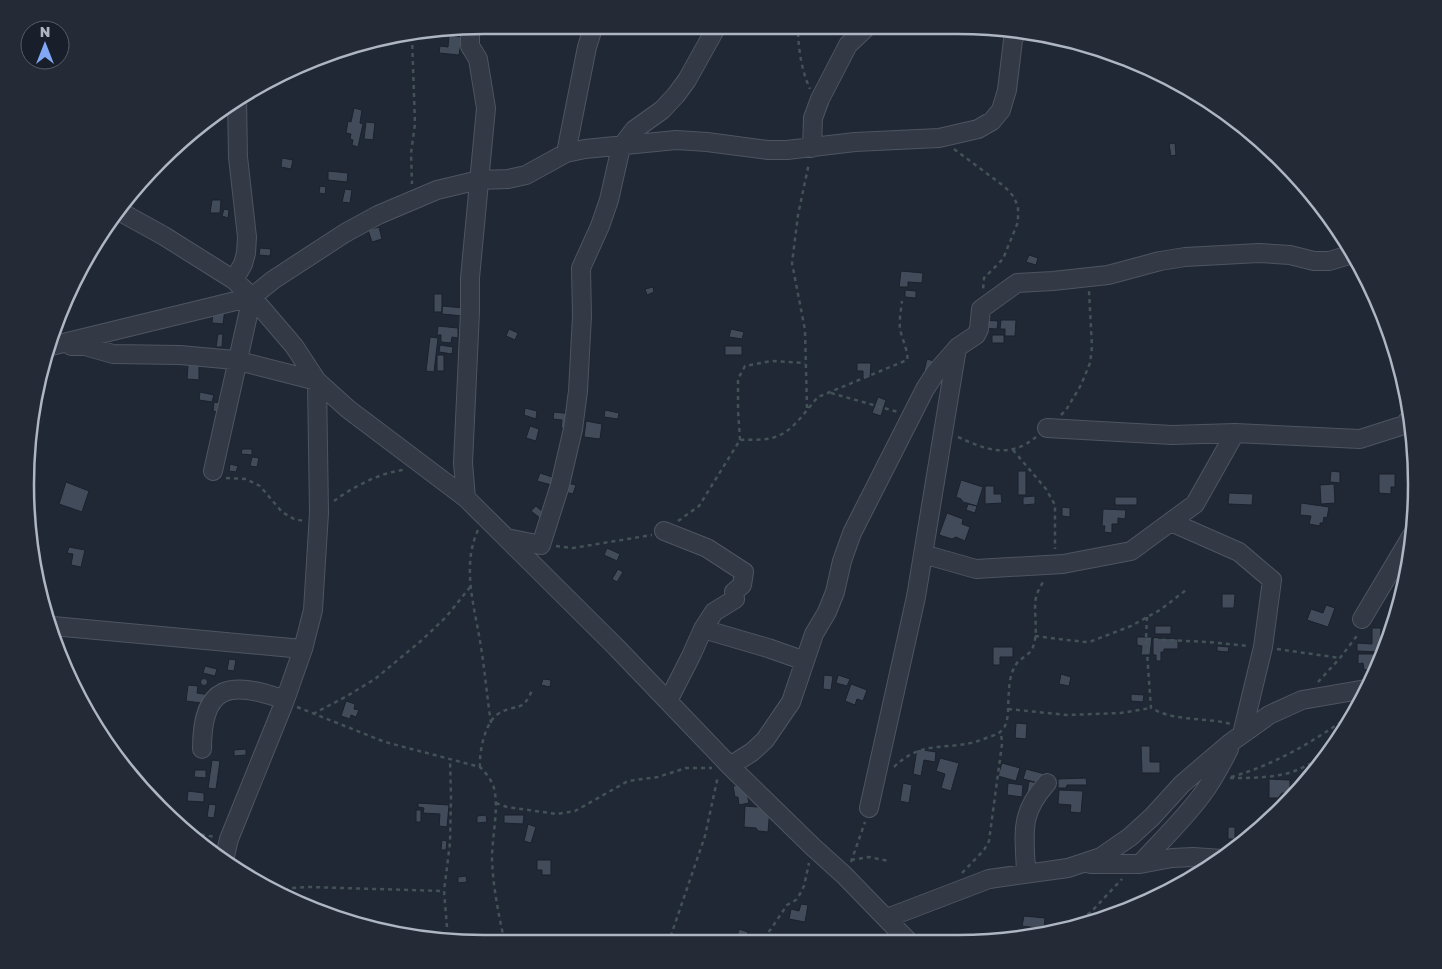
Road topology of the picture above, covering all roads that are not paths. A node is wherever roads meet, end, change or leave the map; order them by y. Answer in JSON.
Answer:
{"nodes":[{"id":1,"x":470,"y":34,"type":"edge"},
{"id":2,"x":591,"y":34,"type":"edge"},
{"id":3,"x":713,"y":34,"type":"edge"},
{"id":4,"x":860,"y":34,"type":"edge"},
{"id":5,"x":1014,"y":38,"type":"edge"},
{"id":6,"x":237,"y":108,"type":"edge"},
{"id":7,"x":621,"y":146,"type":"junction"},
{"id":8,"x":812,"y":148,"type":"junction"},
{"id":9,"x":566,"y":153,"type":"junction"},
{"id":10,"x":479,"y":180,"type":"junction"},
{"id":11,"x":124,"y":214,"type":"edge"},
{"id":12,"x":1346,"y":256,"type":"edge"},
{"id":13,"x":234,"y":280,"type":"junction"},
{"id":14,"x":252,"y":297,"type":"junction"},
{"id":15,"x":57,"y":345,"type":"edge"},
{"id":16,"x":56,"y":346,"type":"edge"},
{"id":17,"x":958,"y":347,"type":"junction"},
{"id":18,"x":236,"y":360,"type":"junction"},
{"id":19,"x":317,"y":381,"type":"junction"},
{"id":20,"x":1404,"y":425,"type":"edge"},
{"id":21,"x":1047,"y":428,"type":"road end"},
{"id":22,"x":1235,"y":433,"type":"junction"},
{"id":23,"x":216,"y":474,"type":"road end"},
{"id":24,"x":466,"y":498,"type":"junction"},
{"id":25,"x":1171,"y":522,"type":"junction"},
{"id":26,"x":664,"y":531,"type":"road end"},
{"id":27,"x":506,"y":537,"type":"junction"},
{"id":28,"x":1403,"y":551,"type":"edge"},
{"id":29,"x":923,"y":554,"type":"junction"},
{"id":30,"x":1361,"y":625,"type":"road end"},
{"id":31,"x":57,"y":626,"type":"edge"},
{"id":32,"x":703,"y":630,"type":"junction"},
{"id":33,"x":303,"y":649,"type":"junction"},
{"id":34,"x":805,"y":660,"type":"junction"},
{"id":35,"x":1358,"y":691,"type":"edge"},
{"id":36,"x":285,"y":701,"type":"junction"},
{"id":37,"x":668,"y":701,"type":"junction"},
{"id":38,"x":1242,"y":734,"type":"junction"},
{"id":39,"x":202,"y":749,"type":"dead end"},
{"id":40,"x":730,"y":766,"type":"junction"},
{"id":41,"x":1047,"y":783,"type":"dead end"},
{"id":42,"x":869,"y":808,"type":"road end"},
{"id":43,"x":226,"y":853,"type":"edge"},
{"id":44,"x":1209,"y":858,"type":"edge"},
{"id":45,"x":1084,"y":864,"type":"junction"},
{"id":46,"x":1140,"y":864,"type":"junction"},
{"id":47,"x":1026,"y":874,"type":"junction"},
{"id":48,"x":887,"y":918,"type":"junction"},
{"id":49,"x":903,"y":935,"type":"edge"}],
"edges":[{"from":1,"to":10,"type":"street"},
{"from":2,"to":9,"type":"street"},
{"from":3,"to":7,"type":"street"},
{"from":4,"to":8,"type":"street"},
{"from":5,"to":8,"type":"street"},
{"from":6,"to":13,"type":"street"},
{"from":7,"to":8,"type":"street"},
{"from":7,"to":9,"type":"street"},
{"from":7,"to":27,"type":"street"},
{"from":9,"to":10,"type":"street"},
{"from":10,"to":14,"type":"street"},
{"from":10,"to":24,"type":"street"},
{"from":11,"to":13,"type":"street"},
{"from":12,"to":17,"type":"street"},
{"from":13,"to":14,"type":"street"},
{"from":14,"to":15,"type":"street"},
{"from":14,"to":18,"type":"street"},
{"from":14,"to":19,"type":"street"},
{"from":16,"to":18,"type":"street"},
{"from":17,"to":29,"type":"street"},
{"from":17,"to":34,"type":"street"},
{"from":18,"to":19,"type":"street"},
{"from":18,"to":23,"type":"street"},
{"from":19,"to":24,"type":"street"},
{"from":19,"to":33,"type":"street"},
{"from":20,"to":22,"type":"street"},
{"from":21,"to":22,"type":"street"},
{"from":22,"to":25,"type":"street"},
{"from":24,"to":27,"type":"street"},
{"from":25,"to":29,"type":"street"},
{"from":25,"to":38,"type":"street"},
{"from":26,"to":32,"type":"street"},
{"from":27,"to":37,"type":"street"},
{"from":28,"to":30,"type":"street"},
{"from":29,"to":42,"type":"street"},
{"from":31,"to":33,"type":"street"},
{"from":32,"to":34,"type":"street"},
{"from":32,"to":37,"type":"street"},
{"from":33,"to":36,"type":"street"},
{"from":34,"to":40,"type":"street"},
{"from":35,"to":38,"type":"street"},
{"from":36,"to":39,"type":"street"},
{"from":36,"to":43,"type":"street"},
{"from":37,"to":40,"type":"street"},
{"from":38,"to":45,"type":"street"},
{"from":38,"to":46,"type":"street"},
{"from":40,"to":48,"type":"street"},
{"from":41,"to":47,"type":"street"},
{"from":44,"to":46,"type":"street"},
{"from":45,"to":46,"type":"street"},
{"from":45,"to":47,"type":"street"},
{"from":47,"to":48,"type":"street"},
{"from":48,"to":49,"type":"street"}]}
